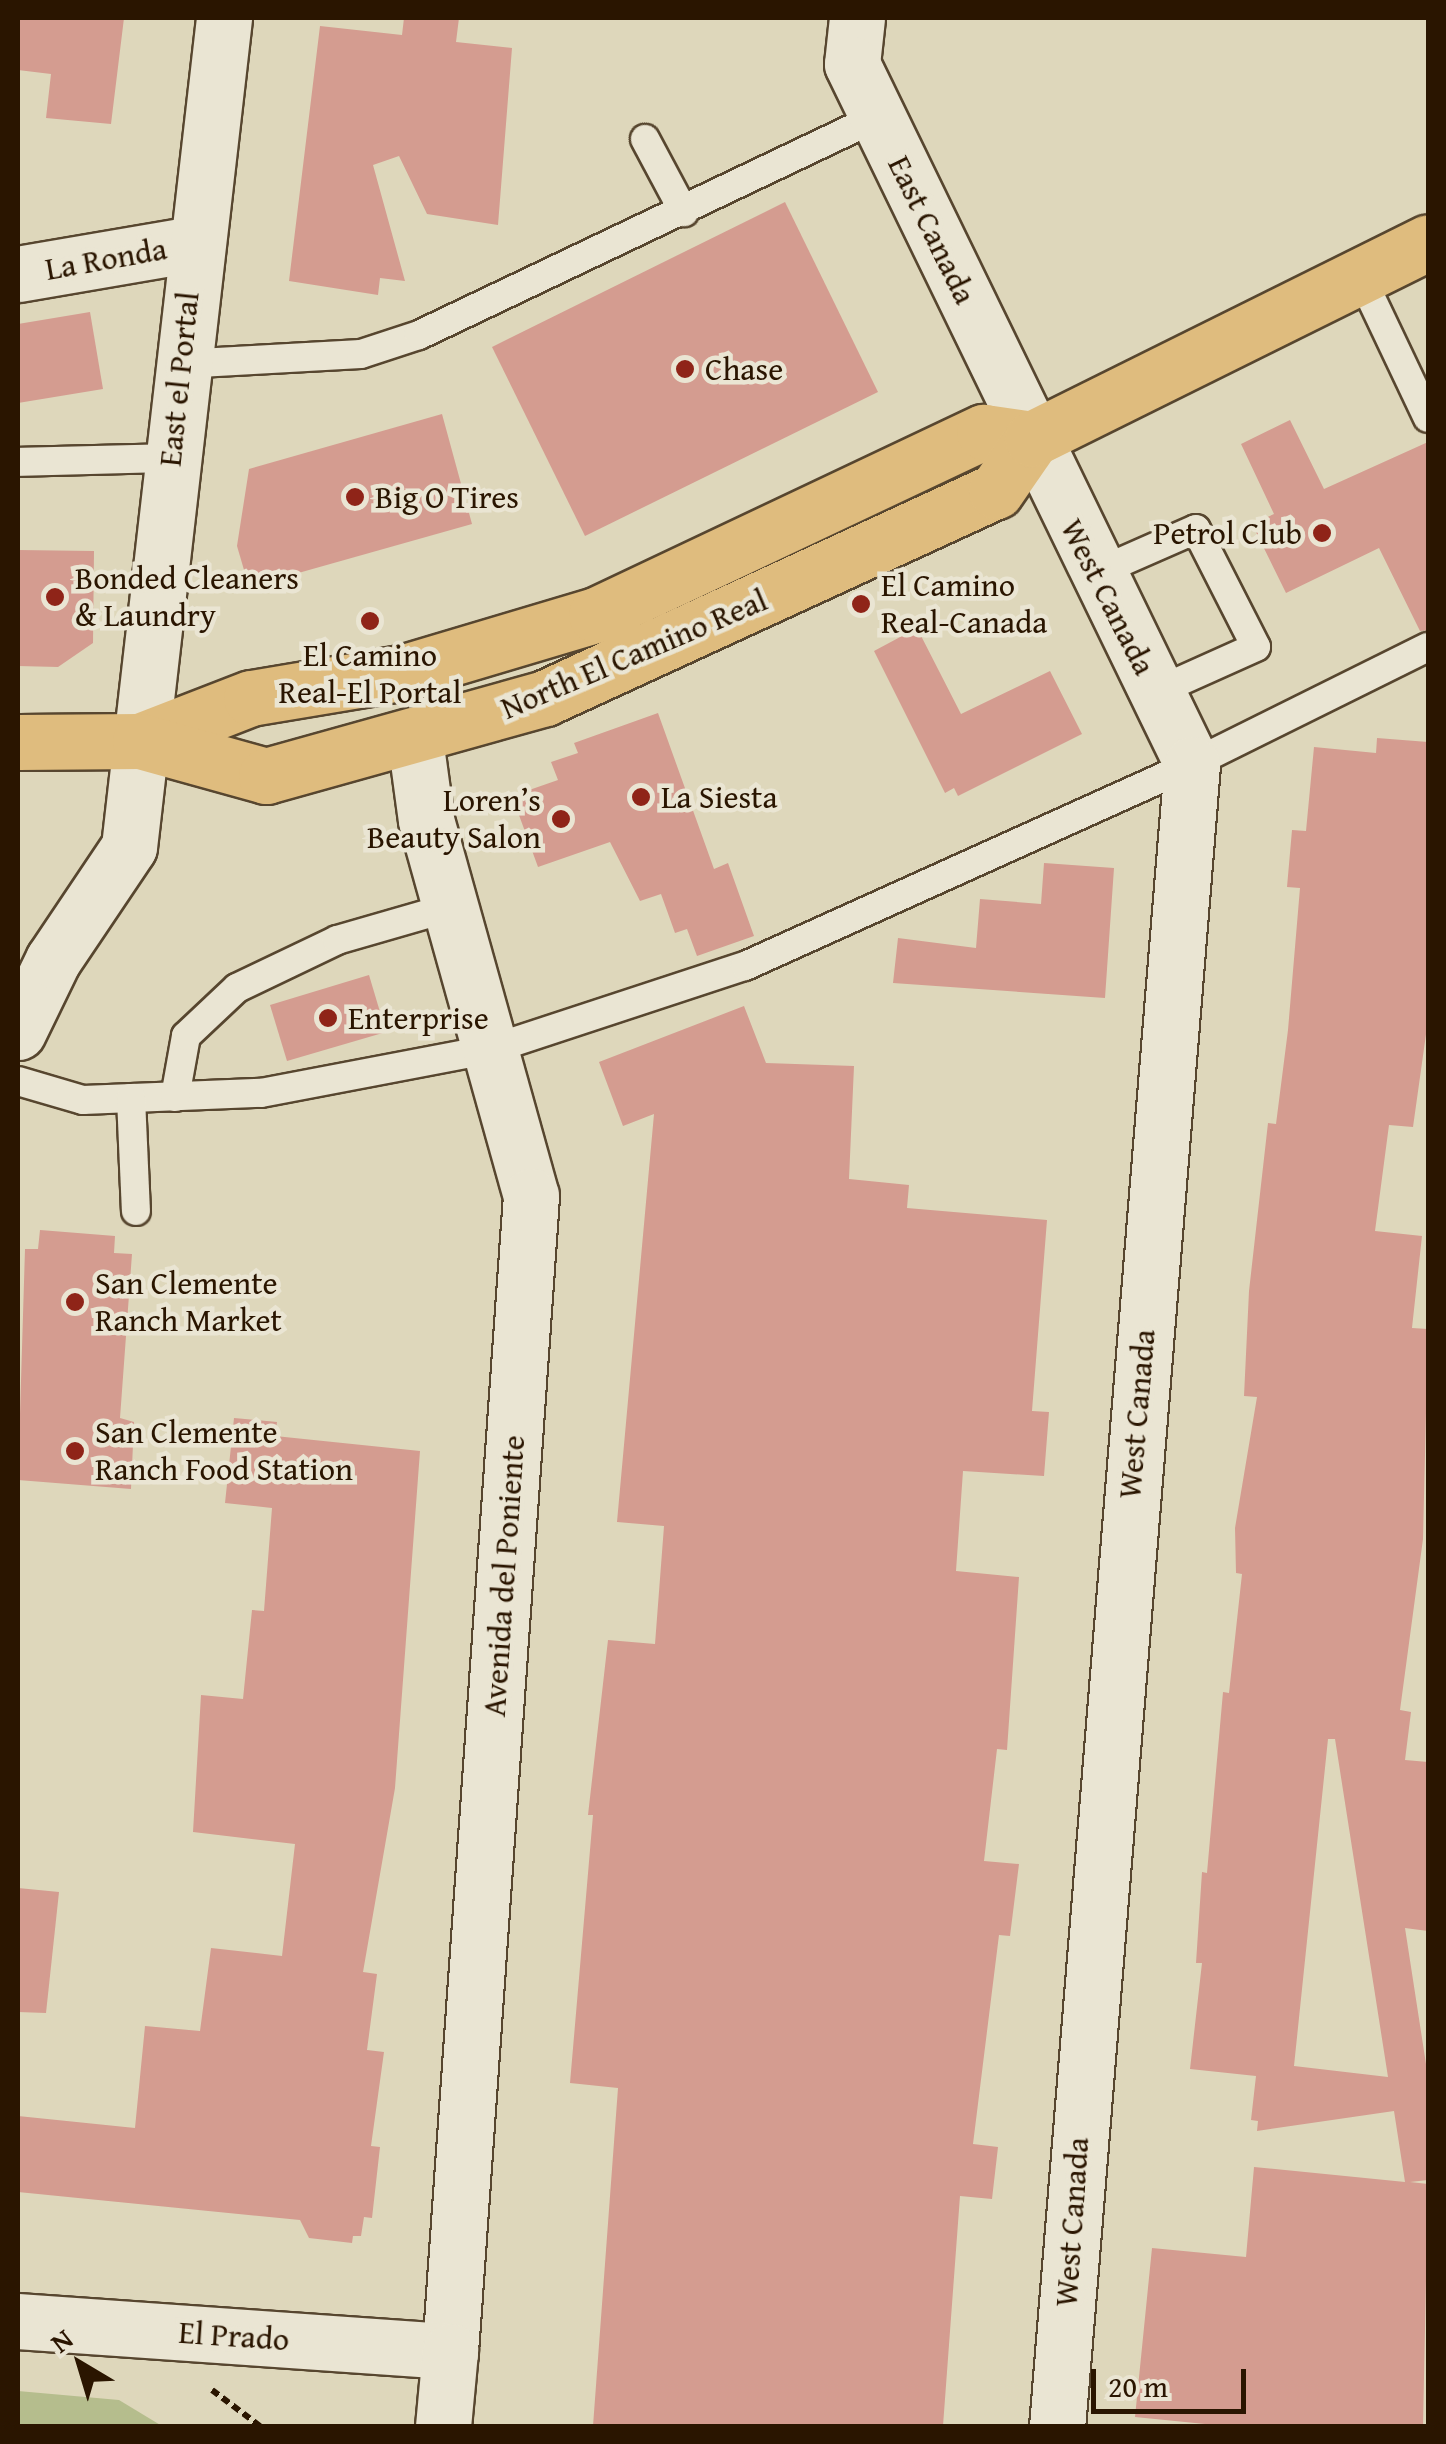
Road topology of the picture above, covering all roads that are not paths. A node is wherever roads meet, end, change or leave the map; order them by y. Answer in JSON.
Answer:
{"nodes":[{"id":1,"x":224,"y":18,"type":"edge"},
{"id":2,"x":857,"y":18,"type":"edge"},
{"id":3,"x":877,"y":118,"type":"junction"},
{"id":4,"x":645,"y":139,"type":"dead end"},
{"id":5,"x":684,"y":212,"type":"junction"},
{"id":6,"x":1428,"y":242,"type":"edge"},
{"id":7,"x":194,"y":244,"type":"junction"},
{"id":8,"x":18,"y":274,"type":"edge"},
{"id":9,"x":1360,"y":275,"type":"junction"},
{"id":10,"x":182,"y":364,"type":"junction"},
{"id":11,"x":1428,"y":418,"type":"edge"},
{"id":12,"x":1032,"y":439,"type":"junction"},
{"id":13,"x":171,"y":458,"type":"junction"},
{"id":14,"x":18,"y":462,"type":"edge"},
{"id":15,"x":1096,"y":572,"type":"junction"},
{"id":16,"x":1428,"y":647,"type":"edge"},
{"id":17,"x":1156,"y":692,"type":"junction"},
{"id":18,"x":414,"y":739,"type":"junction"},
{"id":19,"x":18,"y":742,"type":"edge"},
{"id":20,"x":140,"y":742,"type":"junction"},
{"id":21,"x":1192,"y":764,"type":"junction"},
{"id":22,"x":451,"y":907,"type":"junction"},
{"id":23,"x":18,"y":1032,"type":"edge"},
{"id":24,"x":492,"y":1049,"type":"junction"},
{"id":25,"x":18,"y":1080,"type":"edge"},
{"id":26,"x":175,"y":1097,"type":"junction"},
{"id":27,"x":131,"y":1098,"type":"junction"},
{"id":28,"x":136,"y":1211,"type":"dead end"},
{"id":29,"x":18,"y":2321,"type":"edge"},
{"id":30,"x":450,"y":2351,"type":"junction"},
{"id":31,"x":443,"y":2426,"type":"edge"},
{"id":32,"x":1057,"y":2426,"type":"edge"}],
"edges":[{"from":1,"to":7,"type":"street","name":"East el Portal"},
{"from":2,"to":3,"type":"street","name":"East Canada"},
{"from":3,"to":5,"type":"lane"},
{"from":3,"to":12,"type":"street","name":"East Canada"},
{"from":4,"to":5,"type":"lane"},
{"from":5,"to":10,"type":"lane"},
{"from":6,"to":9,"type":"main road","name":"North El Camino Real"},
{"from":7,"to":8,"type":"street","name":"La Ronda"},
{"from":7,"to":10,"type":"street","name":"East el Portal"},
{"from":9,"to":11,"type":"lane"},
{"from":9,"to":12,"type":"main road","name":"North El Camino Real"},
{"from":10,"to":13,"type":"street","name":"East el Portal"},
{"from":12,"to":15,"type":"street","name":"West Canada"},
{"from":12,"to":18,"type":"main road","name":"North El Camino Real"},
{"from":12,"to":20,"type":"main road","name":"North El Camino Real"},
{"from":13,"to":14,"type":"lane"},
{"from":13,"to":20,"type":"street","name":"East el Portal"},
{"from":15,"to":17,"type":"street","name":"West Canada"},
{"from":15,"to":17,"type":"lane"},
{"from":16,"to":21,"type":"lane"},
{"from":17,"to":21,"type":"street","name":"West Canada"},
{"from":18,"to":20,"type":"main road","name":"North El Camino Real"},
{"from":18,"to":22,"type":"street","name":"Avenida del Poniente"},
{"from":19,"to":20,"type":"main road","name":"North El Camino Real"},
{"from":20,"to":23,"type":"street","name":"East el Portal"},
{"from":21,"to":24,"type":"lane"},
{"from":21,"to":32,"type":"street","name":"West Canada"},
{"from":22,"to":24,"type":"street","name":"Avenida del Poniente"},
{"from":22,"to":26,"type":"lane"},
{"from":24,"to":26,"type":"lane"},
{"from":24,"to":30,"type":"street","name":"Avenida del Poniente"},
{"from":25,"to":27,"type":"lane"},
{"from":26,"to":27,"type":"lane"},
{"from":27,"to":28,"type":"lane"},
{"from":29,"to":30,"type":"street","name":"El Prado"},
{"from":30,"to":31,"type":"street","name":"Avenida del Poniente"}]}
